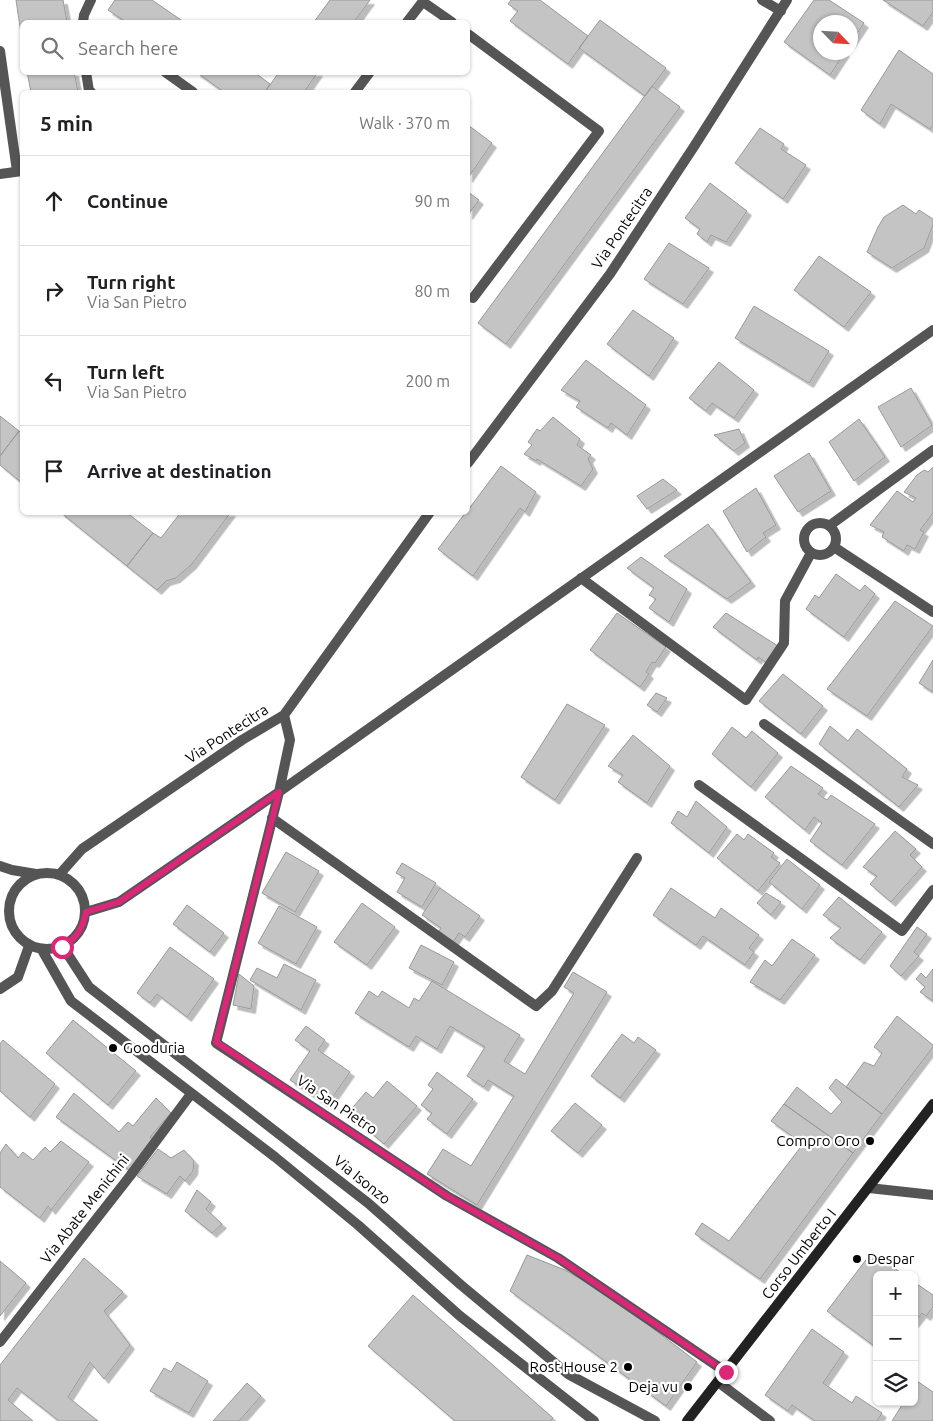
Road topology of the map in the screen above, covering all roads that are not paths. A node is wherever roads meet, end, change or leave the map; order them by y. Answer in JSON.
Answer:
{"nodes":[{"id":1,"x":91,"y":0,"type":"edge"},
{"id":2,"x":762,"y":0,"type":"edge"},
{"id":3,"x":787,"y":0,"type":"edge"},
{"id":4,"x":424,"y":1,"type":"edge"},
{"id":5,"x":781,"y":11,"type":"junction"},
{"id":6,"x":83,"y":20,"type":"edge"},
{"id":7,"x":409,"y":20,"type":"edge"},
{"id":8,"x":449,"y":20,"type":"edge"},
{"id":9,"x":470,"y":35,"type":"edge"},
{"id":10,"x":0,"y":51,"type":"edge"},
{"id":11,"x":86,"y":75,"type":"edge"},
{"id":12,"x":169,"y":75,"type":"edge"},
{"id":13,"x":368,"y":75,"type":"edge"},
{"id":14,"x":88,"y":90,"type":"edge"},
{"id":15,"x":190,"y":90,"type":"edge"},
{"id":16,"x":356,"y":90,"type":"edge"},
{"id":17,"x":20,"y":171,"type":"edge"},
{"id":18,"x":0,"y":174,"type":"edge"},
{"id":19,"x":473,"y":298,"type":"dead end"},
{"id":20,"x":933,"y":330,"type":"edge"},
{"id":21,"x":933,"y":450,"type":"edge"},
{"id":22,"x":470,"y":460,"type":"edge"},
{"id":23,"x":427,"y":515,"type":"edge"},
{"id":24,"x":829,"y":526,"type":"junction"},
{"id":25,"x":834,"y":547,"type":"junction"},
{"id":26,"x":811,"y":553,"type":"junction"},
{"id":27,"x":581,"y":578,"type":"junction"},
{"id":28,"x":933,"y":612,"type":"edge"},
{"id":29,"x":284,"y":715,"type":"junction"},
{"id":30,"x":764,"y":724,"type":"dead end"},
{"id":31,"x":699,"y":784,"type":"dead end"},
{"id":32,"x":279,"y":792,"type":"junction"},
{"id":33,"x":272,"y":818,"type":"junction"},
{"id":34,"x":933,"y":844,"type":"edge"},
{"id":35,"x":637,"y":858,"type":"dead end"},
{"id":36,"x":0,"y":866,"type":"edge"},
{"id":37,"x":37,"y":874,"type":"junction"},
{"id":38,"x":60,"y":875,"type":"junction"},
{"id":39,"x":933,"y":890,"type":"edge"},
{"id":40,"x":4,"y":909,"type":"edge"},
{"id":41,"x":86,"y":912,"type":"junction"},
{"id":42,"x":30,"y":946,"type":"junction"},
{"id":43,"x":62,"y":947,"type":"junction"},
{"id":44,"x":42,"y":950,"type":"junction"},
{"id":45,"x":0,"y":989,"type":"edge"},
{"id":46,"x":191,"y":1094,"type":"junction"},
{"id":47,"x":933,"y":1104,"type":"edge"},
{"id":48,"x":869,"y":1188,"type":"junction"},
{"id":49,"x":933,"y":1195,"type":"edge"},
{"id":50,"x":0,"y":1342,"type":"edge"},
{"id":51,"x":726,"y":1372,"type":"junction"},
{"id":52,"x":718,"y":1382,"type":"junction"},
{"id":53,"x":594,"y":1421,"type":"edge"},
{"id":54,"x":656,"y":1421,"type":"edge"},
{"id":55,"x":686,"y":1421,"type":"edge"},
{"id":56,"x":770,"y":1421,"type":"edge"}],
"edges":[{"from":1,"to":6,"type":"street"},
{"from":2,"to":5,"type":"street"},
{"from":3,"to":5,"type":"street","name":"Via Pontecitra"},
{"from":4,"to":7,"type":"street"},
{"from":4,"to":8,"type":"street"},
{"from":5,"to":22,"type":"street","name":"Via Pontecitra"},
{"from":9,"to":19,"type":"street"},
{"from":10,"to":17,"type":"street"},
{"from":11,"to":14,"type":"street"},
{"from":12,"to":15,"type":"street"},
{"from":13,"to":16,"type":"street"},
{"from":17,"to":18,"type":"street"},
{"from":20,"to":27,"type":"street"},
{"from":21,"to":24,"type":"street"},
{"from":23,"to":29,"type":"street","name":"Via Pontecitra"},
{"from":24,"to":25,"type":"street"},
{"from":24,"to":26,"type":"street"},
{"from":25,"to":26,"type":"street"},
{"from":25,"to":28,"type":"street"},
{"from":26,"to":27,"type":"street"},
{"from":27,"to":32,"type":"street"},
{"from":29,"to":32,"type":"street","name":"Via San Pietro"},
{"from":29,"to":38,"type":"street","name":"Via Pontecitra"},
{"from":30,"to":34,"type":"street"},
{"from":31,"to":39,"type":"street"},
{"from":32,"to":33,"type":"street","name":"Via San Pietro"},
{"from":32,"to":41,"type":"street"},
{"from":33,"to":35,"type":"street"},
{"from":33,"to":51,"type":"street","name":"Via San Pietro"},
{"from":36,"to":37,"type":"street"},
{"from":37,"to":38,"type":"street"},
{"from":37,"to":40,"type":"street"},
{"from":38,"to":41,"type":"street"},
{"from":40,"to":42,"type":"street"},
{"from":41,"to":43,"type":"street"},
{"from":42,"to":44,"type":"street"},
{"from":42,"to":45,"type":"street"},
{"from":43,"to":44,"type":"street"},
{"from":43,"to":54,"type":"street","name":"Via Isonzo"},
{"from":44,"to":46,"type":"street"},
{"from":46,"to":50,"type":"street","name":"Via Abate Menichini"},
{"from":46,"to":53,"type":"street"},
{"from":47,"to":48,"type":"street","name":"Corso Umberto I"},
{"from":48,"to":49,"type":"street"},
{"from":48,"to":51,"type":"street","name":"Corso Umberto I"},
{"from":51,"to":52,"type":"street","name":"Corso Umberto I"},
{"from":52,"to":55,"type":"street","name":"Corso Umberto I"},
{"from":52,"to":56,"type":"street"}]}
